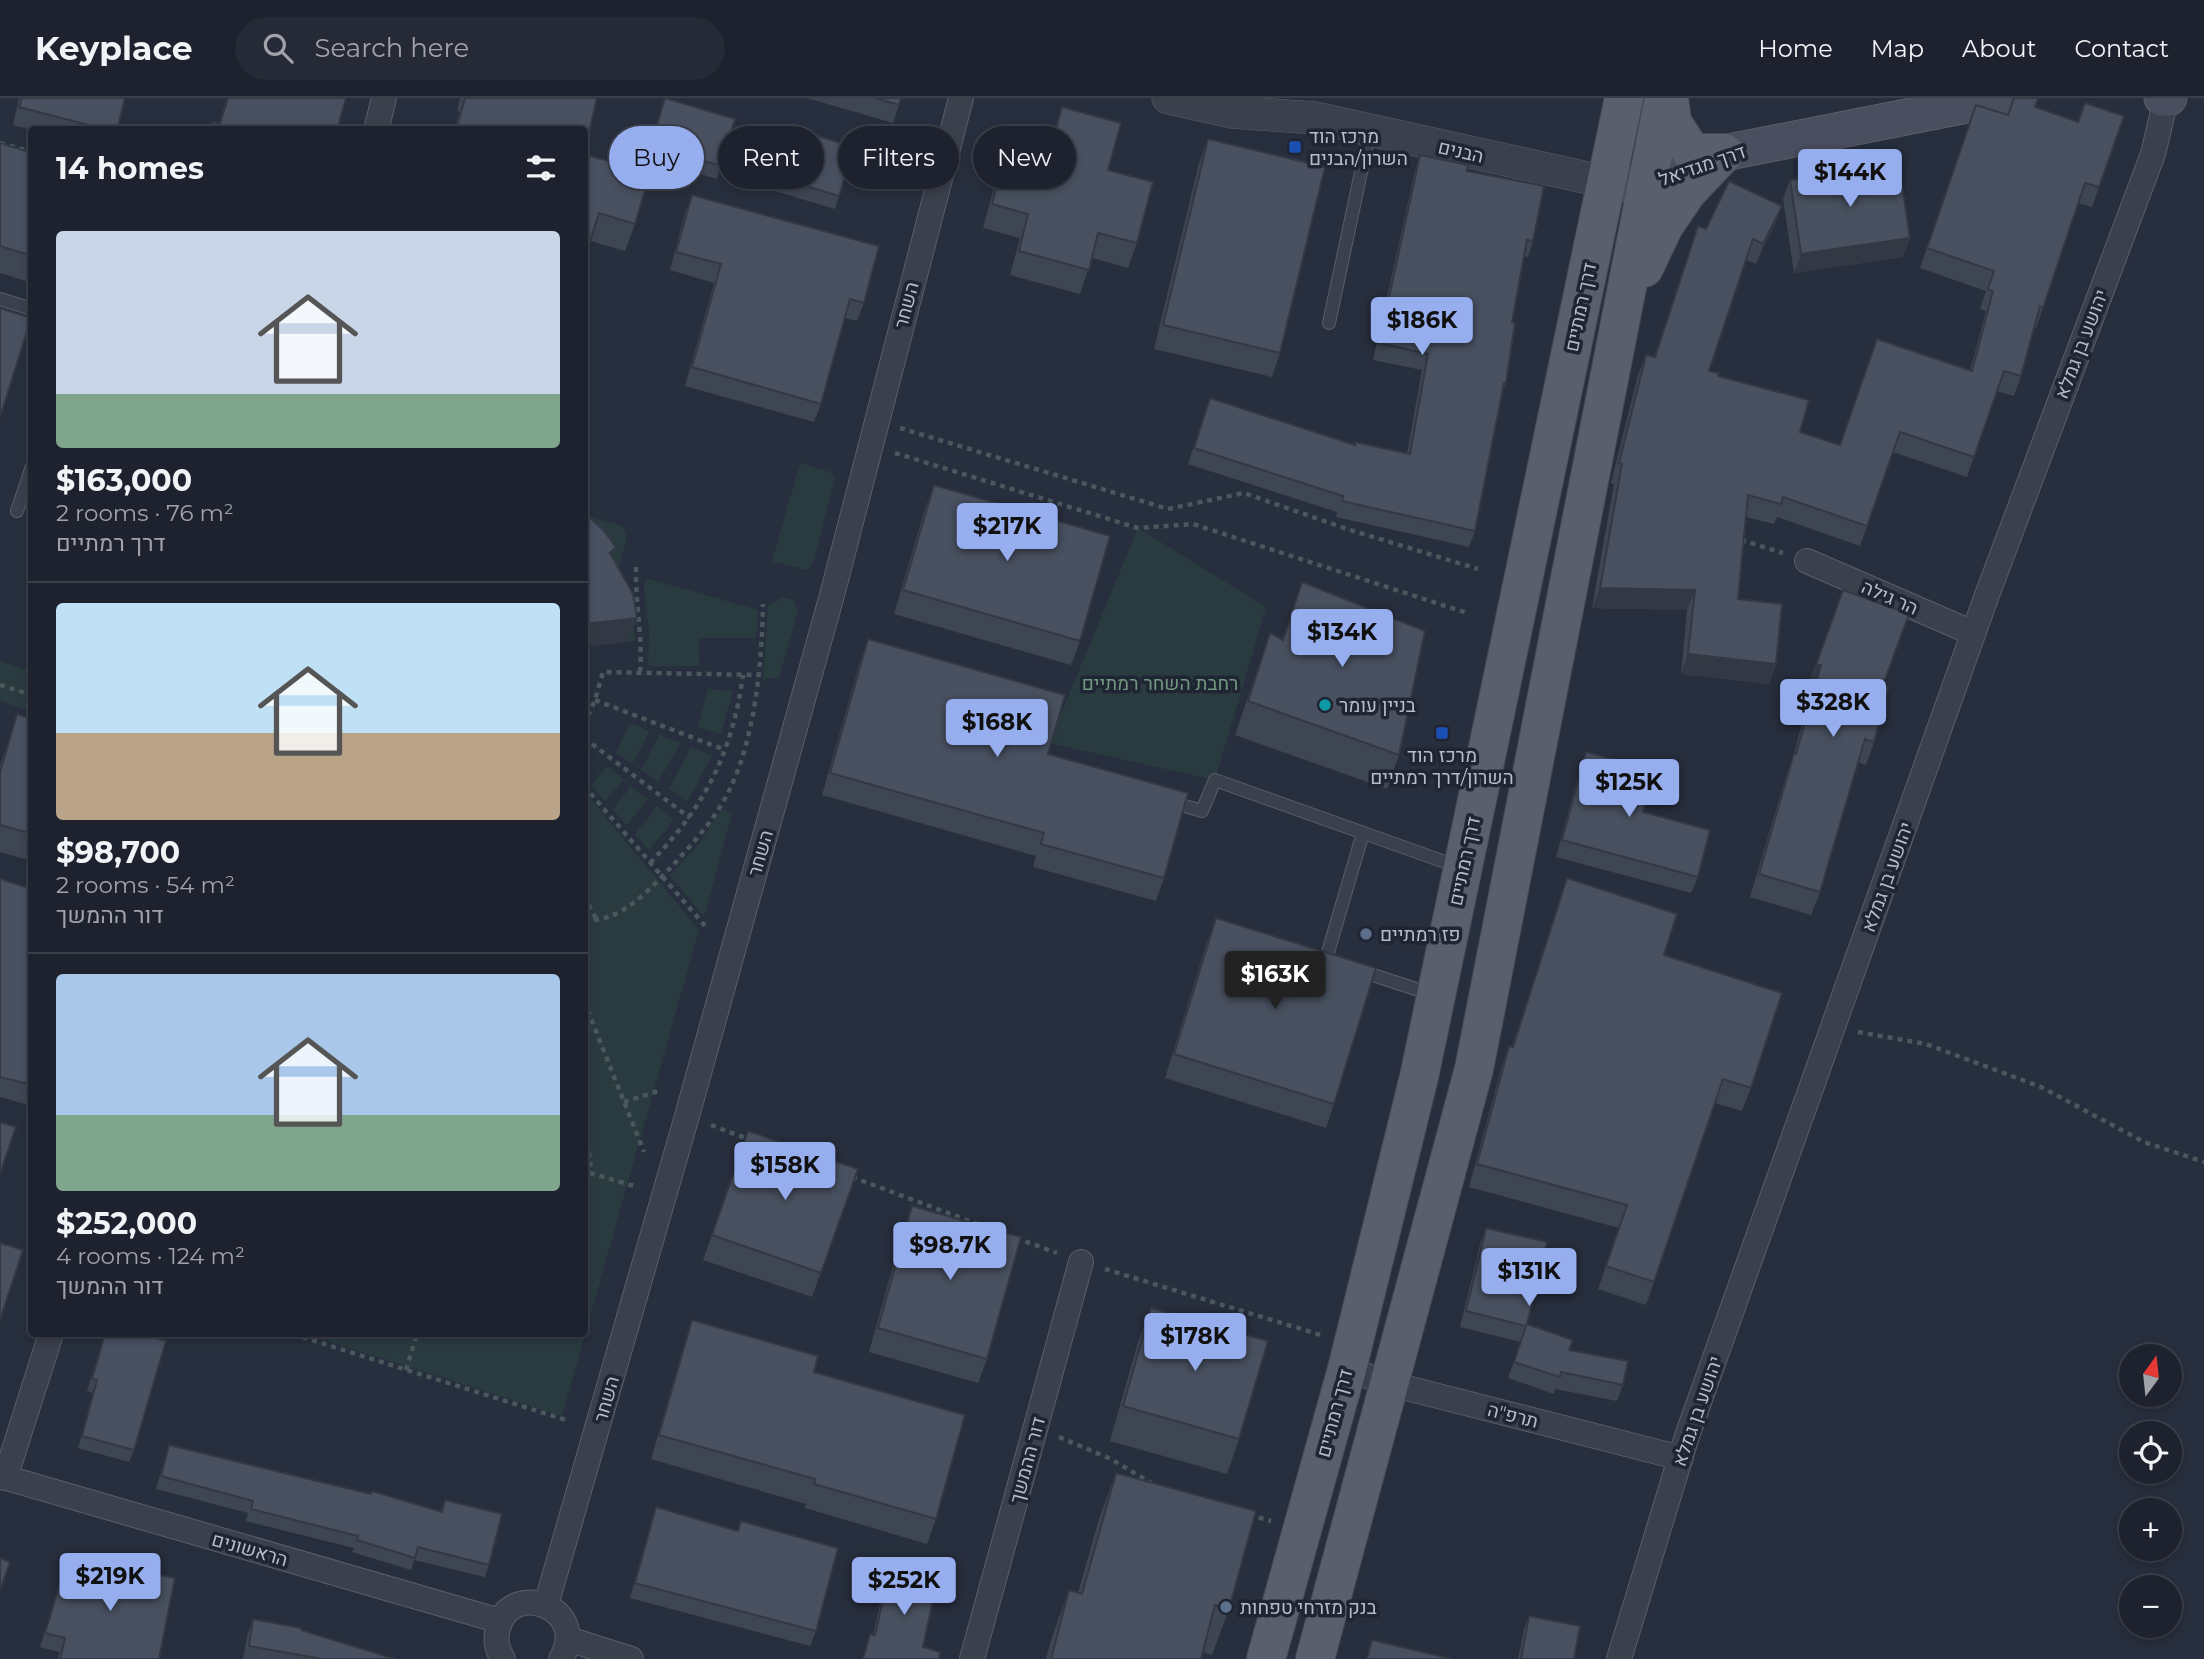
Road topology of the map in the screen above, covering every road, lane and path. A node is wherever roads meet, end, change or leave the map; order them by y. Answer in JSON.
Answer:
{"nodes":[{"id":1,"x":383,"y":98,"type":"edge"},
{"id":2,"x":961,"y":98,"type":"edge"},
{"id":3,"x":1168,"y":98,"type":"edge"},
{"id":4,"x":1269,"y":98,"type":"edge"},
{"id":5,"x":1624,"y":98,"type":"edge"},
{"id":6,"x":1664,"y":98,"type":"edge"},
{"id":7,"x":1670,"y":98,"type":"edge"},
{"id":8,"x":2002,"y":98,"type":"edge"},
{"id":9,"x":2166,"y":98,"type":"edge"},
{"id":10,"x":1316,"y":118,"type":"junction"},
{"id":11,"x":377,"y":126,"type":"edge"},
{"id":12,"x":1370,"y":130,"type":"junction"},
{"id":13,"x":0,"y":143,"type":"edge"},
{"id":14,"x":28,"y":151,"type":"edge"},
{"id":15,"x":1724,"y":153,"type":"junction"},
{"id":16,"x":1606,"y":182,"type":"junction"},
{"id":17,"x":1646,"y":185,"type":"junction"},
{"id":18,"x":0,"y":299,"type":"edge"},
{"id":19,"x":28,"y":308,"type":"edge"},
{"id":20,"x":1620,"y":319,"type":"junction"},
{"id":21,"x":1329,"y":324,"type":"dead end"},
{"id":22,"x":876,"y":421,"type":"junction"},
{"id":23,"x":870,"y":445,"type":"junction"},
{"id":24,"x":28,"y":479,"type":"edge"},
{"id":25,"x":18,"y":511,"type":"dead end"},
{"id":26,"x":1729,"y":537,"type":"edge"},
{"id":27,"x":1807,"y":561,"type":"joint"},
{"id":28,"x":636,"y":567,"type":"dead end"},
{"id":29,"x":1478,"y":569,"type":"dead end"},
{"id":30,"x":763,"y":604,"type":"dead end"},
{"id":31,"x":1467,"y":613,"type":"dead end"},
{"id":32,"x":1973,"y":633,"type":"junction"},
{"id":33,"x":640,"y":673,"type":"junction"},
{"id":34,"x":743,"y":675,"type":"junction"},
{"id":35,"x":759,"y":676,"type":"junction"},
{"id":36,"x":0,"y":685,"type":"edge"},
{"id":37,"x":28,"y":694,"type":"edge"},
{"id":38,"x":595,"y":700,"type":"junction"},
{"id":39,"x":588,"y":716,"type":"edge"},
{"id":40,"x":588,"y":741,"type":"edge"},
{"id":41,"x":725,"y":750,"type":"junction"},
{"id":42,"x":588,"y":791,"type":"edge"},
{"id":43,"x":1154,"y":796,"type":"edge"},
{"id":44,"x":690,"y":818,"type":"junction"},
{"id":45,"x":1363,"y":833,"type":"junction"},
{"id":46,"x":650,"y":863,"type":"junction"},
{"id":47,"x":1462,"y":869,"type":"junction"},
{"id":48,"x":662,"y":877,"type":"junction"},
{"id":49,"x":588,"y":904,"type":"edge"},
{"id":50,"x":596,"y":919,"type":"junction"},
{"id":51,"x":588,"y":921,"type":"edge"},
{"id":52,"x":706,"y":927,"type":"dead end"},
{"id":53,"x":1436,"y":996,"type":"junction"},
{"id":54,"x":588,"y":1012,"type":"edge"},
{"id":55,"x":1833,"y":1027,"type":"junction"},
{"id":56,"x":661,"y":1090,"type":"dead end"},
{"id":57,"x":624,"y":1102,"type":"junction"},
{"id":58,"x":687,"y":1116,"type":"junction"},
{"id":59,"x":750,"y":1140,"type":"edge"},
{"id":60,"x":588,"y":1152,"type":"edge"},
{"id":61,"x":644,"y":1152,"type":"dead end"},
{"id":62,"x":2204,"y":1162,"type":"edge"},
{"id":63,"x":590,"y":1173,"type":"junction"},
{"id":64,"x":839,"y":1173,"type":"edge"},
{"id":65,"x":588,"y":1177,"type":"edge"},
{"id":66,"x":634,"y":1186,"type":"dead end"},
{"id":67,"x":992,"y":1229,"type":"edge"},
{"id":68,"x":1005,"y":1234,"type":"edge"},
{"id":69,"x":1081,"y":1262,"type":"junction"},
{"id":70,"x":50,"y":1337,"type":"edge"},
{"id":71,"x":302,"y":1337,"type":"edge"},
{"id":72,"x":416,"y":1337,"type":"edge"},
{"id":73,"x":1350,"y":1357,"type":"junction"},
{"id":74,"x":406,"y":1370,"type":"junction"},
{"id":75,"x":1391,"y":1384,"type":"junction"},
{"id":76,"x":569,"y":1421,"type":"dead end"},
{"id":77,"x":1036,"y":1426,"type":"junction"},
{"id":78,"x":1681,"y":1458,"type":"junction"},
{"id":79,"x":3,"y":1477,"type":"edge"},
{"id":80,"x":1157,"y":1486,"type":"edge"},
{"id":81,"x":1249,"y":1515,"type":"edge"},
{"id":82,"x":1302,"y":1529,"type":"junction"},
{"id":83,"x":546,"y":1605,"type":"junction"},
{"id":84,"x":500,"y":1621,"type":"junction"},
{"id":85,"x":564,"y":1649,"type":"edge"},
{"id":86,"x":503,"y":1659,"type":"edge"},
{"id":87,"x":631,"y":1659,"type":"edge"},
{"id":88,"x":972,"y":1659,"type":"edge"},
{"id":89,"x":1266,"y":1659,"type":"edge"},
{"id":90,"x":1315,"y":1659,"type":"edge"},
{"id":91,"x":1619,"y":1659,"type":"edge"}],
"edges":[{"from":1,"to":11,"type":"street"},
{"from":2,"to":22,"type":"street","name":"השחר"},
{"from":3,"to":10,"type":"street","name":"הבנים"},
{"from":4,"to":10,"type":"street","name":"הבנים"},
{"from":5,"to":16,"type":"main road","name":"דרך רמתיים"},
{"from":6,"to":17,"type":"main road"},
{"from":7,"to":15,"type":"main road"},
{"from":8,"to":15,"type":"main road","name":"דרך מגדיאל"},
{"from":9,"to":32,"type":"street","name":"יהושע בן גמלא"},
{"from":10,"to":12,"type":"street","name":"הבנים"},
{"from":12,"to":16,"type":"street","name":"הבנים"},
{"from":12,"to":21,"type":"lane"},
{"from":13,"to":14,"type":"path"},
{"from":15,"to":17,"type":"main road","name":"דרך מגדיאל"},
{"from":15,"to":20,"type":"main road"},
{"from":16,"to":17,"type":"main road","name":"דרך מגדיאל"},
{"from":16,"to":47,"type":"main road","name":"דרך רמתיים"},
{"from":17,"to":20,"type":"main road"},
{"from":18,"to":19,"type":"lane"},
{"from":20,"to":75,"type":"main road"},
{"from":22,"to":23,"type":"street","name":"השחר"},
{"from":22,"to":29,"type":"path"},
{"from":23,"to":31,"type":"path"},
{"from":23,"to":58,"type":"street","name":"השחר"},
{"from":24,"to":25,"type":"lane"},
{"from":26,"to":27,"type":"path"},
{"from":27,"to":32,"type":"street","name":"הר גילה"},
{"from":28,"to":33,"type":"path"},
{"from":30,"to":35,"type":"path"},
{"from":32,"to":55,"type":"street","name":"יהושע בן גמלא"},
{"from":33,"to":34,"type":"path"},
{"from":33,"to":38,"type":"path"},
{"from":34,"to":35,"type":"path"},
{"from":34,"to":41,"type":"path"},
{"from":35,"to":48,"type":"path"},
{"from":36,"to":37,"type":"path"},
{"from":38,"to":39,"type":"path"},
{"from":38,"to":41,"type":"path"},
{"from":40,"to":44,"type":"path"},
{"from":41,"to":44,"type":"path"},
{"from":42,"to":46,"type":"path"},
{"from":43,"to":45,"type":"lane"},
{"from":44,"to":46,"type":"path"},
{"from":45,"to":47,"type":"lane"},
{"from":45,"to":53,"type":"lane"},
{"from":46,"to":48,"type":"path"},
{"from":47,"to":53,"type":"main road","name":"דרך רמתיים"},
{"from":48,"to":50,"type":"path"},
{"from":48,"to":52,"type":"path"},
{"from":49,"to":50,"type":"path"},
{"from":50,"to":51,"type":"path"},
{"from":53,"to":73,"type":"main road","name":"דרך רמתיים"},
{"from":54,"to":57,"type":"path"},
{"from":55,"to":62,"type":"path"},
{"from":55,"to":78,"type":"street","name":"יהושע בן גמלא"},
{"from":56,"to":57,"type":"path"},
{"from":57,"to":61,"type":"path"},
{"from":58,"to":59,"type":"path"},
{"from":58,"to":83,"type":"street","name":"השחר"},
{"from":60,"to":63,"type":"path"},
{"from":63,"to":65,"type":"path"},
{"from":63,"to":66,"type":"path"},
{"from":64,"to":67,"type":"path"},
{"from":68,"to":69,"type":"path"},
{"from":69,"to":73,"type":"path"},
{"from":69,"to":77,"type":"street","name":"דור ההמשך"},
{"from":70,"to":79,"type":"street"},
{"from":71,"to":74,"type":"path"},
{"from":72,"to":74,"type":"path"},
{"from":73,"to":75,"type":"street","name":"תרפ\"ה"},
{"from":73,"to":82,"type":"main road","name":"דרך רמתיים"},
{"from":74,"to":76,"type":"path"},
{"from":75,"to":78,"type":"street","name":"תרפ\"ה"},
{"from":75,"to":90,"type":"main road"},
{"from":77,"to":80,"type":"path"},
{"from":77,"to":88,"type":"street","name":"דור ההמשך"},
{"from":78,"to":91,"type":"street","name":"יהושע בן גמלא"},
{"from":79,"to":84,"type":"street","name":"הראשונים"},
{"from":81,"to":82,"type":"path"},
{"from":82,"to":89,"type":"main road","name":"דרך רמתיים"},
{"from":83,"to":84,"type":"street"},
{"from":83,"to":85,"type":"street"},
{"from":84,"to":86,"type":"street"},
{"from":85,"to":87,"type":"street"}]}
